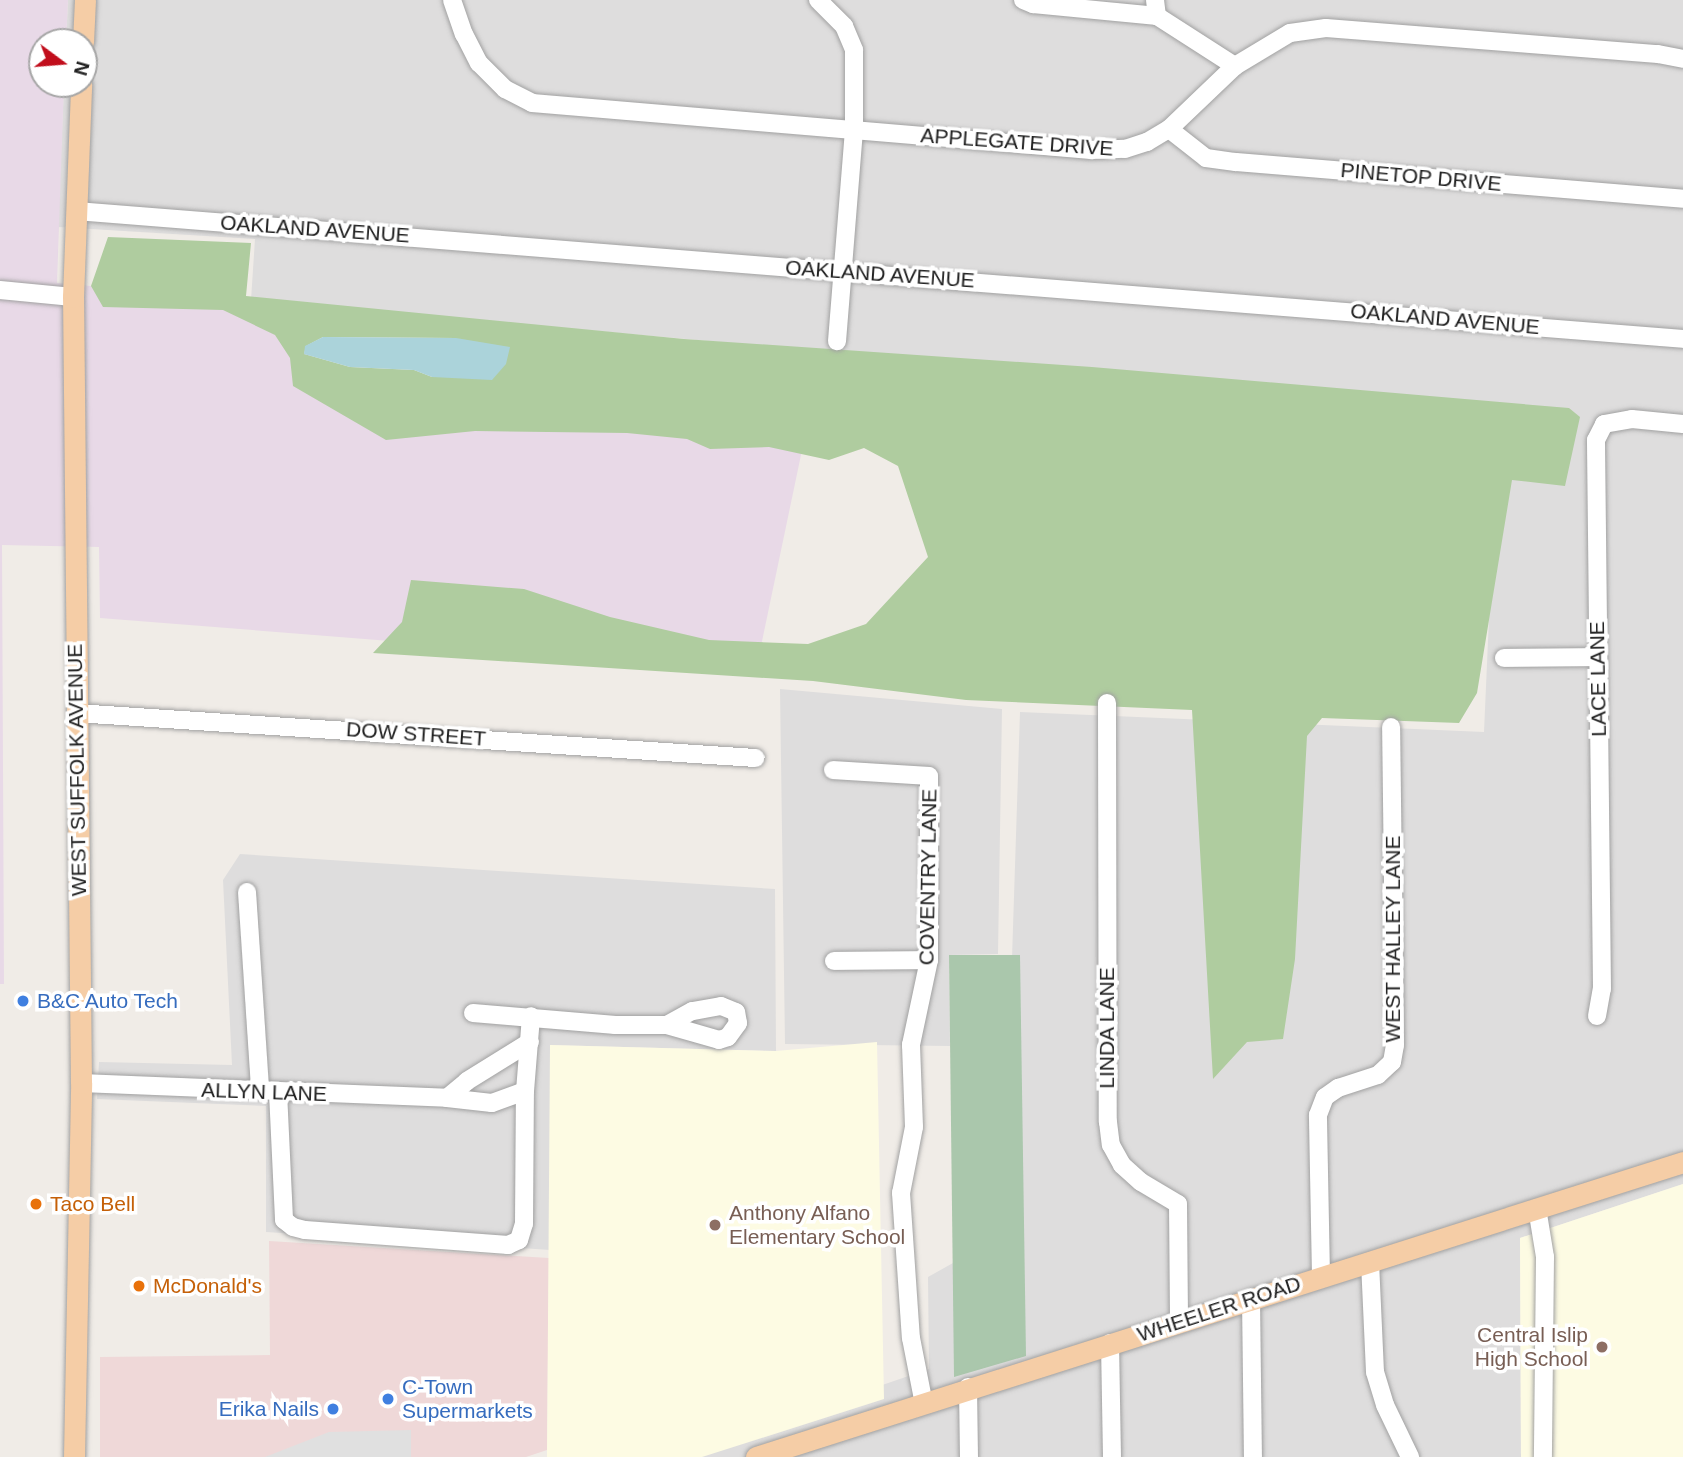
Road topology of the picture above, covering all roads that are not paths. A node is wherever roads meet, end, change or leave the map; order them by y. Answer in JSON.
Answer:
{"nodes":[{"id":1,"x":85,"y":0,"type":"edge"},
{"id":2,"x":452,"y":0,"type":"edge"},
{"id":3,"x":818,"y":0,"type":"edge"},
{"id":4,"x":1023,"y":0,"type":"edge"},
{"id":5,"x":1156,"y":8,"type":"edge"},
{"id":6,"x":84,"y":28,"type":"edge"},
{"id":7,"x":1683,"y":59,"type":"edge"},
{"id":8,"x":1235,"y":66,"type":"junction"},
{"id":9,"x":80,"y":98,"type":"edge"},
{"id":10,"x":854,"y":130,"type":"junction"},
{"id":11,"x":1169,"y":130,"type":"junction"},
{"id":12,"x":1683,"y":199,"type":"edge"},
{"id":13,"x":76,"y":211,"type":"junction"},
{"id":14,"x":842,"y":272,"type":"junction"},
{"id":15,"x":0,"y":290,"type":"edge"},
{"id":16,"x":73,"y":297,"type":"junction"},
{"id":17,"x":1683,"y":339,"type":"edge"},
{"id":18,"x":837,"y":341,"type":"dead end"},
{"id":19,"x":1683,"y":424,"type":"edge"},
{"id":20,"x":1597,"y":657,"type":"junction"},
{"id":21,"x":1504,"y":658,"type":"dead end"},
{"id":22,"x":1107,"y":703,"type":"dead end"},
{"id":23,"x":76,"y":713,"type":"junction"},
{"id":24,"x":1391,"y":727,"type":"dead end"},
{"id":25,"x":756,"y":758,"type":"dead end"},
{"id":26,"x":832,"y":770,"type":"dead end"},
{"id":27,"x":247,"y":892,"type":"dead end"},
{"id":28,"x":929,"y":960,"type":"junction"},
{"id":29,"x":834,"y":961,"type":"dead end"},
{"id":30,"x":473,"y":1013,"type":"dead end"},
{"id":31,"x":531,"y":1016,"type":"junction"},
{"id":32,"x":1597,"y":1016,"type":"dead end"},
{"id":33,"x":667,"y":1025,"type":"dead end"},
{"id":34,"x":530,"y":1042,"type":"junction"},
{"id":35,"x":81,"y":1083,"type":"junction"},
{"id":36,"x":260,"y":1090,"type":"junction"},
{"id":37,"x":525,"y":1091,"type":"junction"},
{"id":38,"x":278,"y":1092,"type":"junction"},
{"id":39,"x":447,"y":1098,"type":"junction"},
{"id":40,"x":1683,"y":1162,"type":"edge"},
{"id":41,"x":1537,"y":1208,"type":"junction"},
{"id":42,"x":1370,"y":1262,"type":"junction"},
{"id":43,"x":1321,"y":1276,"type":"junction"},
{"id":44,"x":1251,"y":1298,"type":"junction"},
{"id":45,"x":1179,"y":1321,"type":"junction"},
{"id":46,"x":1110,"y":1343,"type":"junction"},
{"id":47,"x":968,"y":1387,"type":"junction"},
{"id":48,"x":925,"y":1404,"type":"junction"},
{"id":49,"x":74,"y":1457,"type":"edge"},
{"id":50,"x":757,"y":1457,"type":"edge"},
{"id":51,"x":969,"y":1457,"type":"edge"},
{"id":52,"x":1112,"y":1457,"type":"edge"},
{"id":53,"x":1254,"y":1457,"type":"edge"},
{"id":54,"x":1410,"y":1457,"type":"edge"},
{"id":55,"x":1544,"y":1457,"type":"edge"}],
"edges":[{"from":1,"to":6,"type":"main road"},
{"from":2,"to":10,"type":"street","name":"APPLEGATE DRIVE"},
{"from":3,"to":10,"type":"street"},
{"from":4,"to":5,"type":"street"},
{"from":5,"to":8,"type":"street"},
{"from":7,"to":8,"type":"street","name":"APPLEGATE DRIVE"},
{"from":8,"to":11,"type":"street","name":"APPLEGATE DRIVE"},
{"from":9,"to":13,"type":"main road","name":"WEST SUFFOLK AVENUE"},
{"from":10,"to":11,"type":"street","name":"APPLEGATE DRIVE"},
{"from":10,"to":14,"type":"street"},
{"from":11,"to":12,"type":"street","name":"PINETOP DRIVE"},
{"from":13,"to":14,"type":"street","name":"OAKLAND AVENUE"},
{"from":13,"to":16,"type":"main road","name":"WEST SUFFOLK AVENUE"},
{"from":14,"to":17,"type":"street","name":"OAKLAND AVENUE"},
{"from":14,"to":18,"type":"street"},
{"from":15,"to":16,"type":"street"},
{"from":16,"to":23,"type":"main road","name":"WEST SUFFOLK AVENUE"},
{"from":19,"to":20,"type":"street","name":"LACE LANE"},
{"from":20,"to":21,"type":"street"},
{"from":20,"to":32,"type":"street","name":"LACE LANE"},
{"from":22,"to":45,"type":"street","name":"LINDA LANE"},
{"from":23,"to":25,"type":"street","name":"DOW STREET"},
{"from":23,"to":35,"type":"main road","name":"WEST SUFFOLK AVENUE"},
{"from":24,"to":43,"type":"street","name":"WEST HALLEY LANE"},
{"from":26,"to":28,"type":"street","name":"COVENTRY LANE"},
{"from":27,"to":36,"type":"street"},
{"from":28,"to":29,"type":"street"},
{"from":28,"to":48,"type":"street","name":"COVENTRY LANE"},
{"from":30,"to":31,"type":"street"},
{"from":31,"to":33,"type":"street"},
{"from":31,"to":34,"type":"street"},
{"from":34,"to":37,"type":"street"},
{"from":34,"to":39,"type":"street"},
{"from":35,"to":36,"type":"street","name":"ALLYN LANE"},
{"from":35,"to":49,"type":"main road","name":"WEST SUFFOLK AVENUE"},
{"from":36,"to":38,"type":"street","name":"ALLYN LANE"},
{"from":37,"to":38,"type":"street"},
{"from":37,"to":39,"type":"street","name":"ALLYN LANE"},
{"from":38,"to":39,"type":"street","name":"ALLYN LANE"},
{"from":40,"to":41,"type":"main road","name":"WHEELER ROAD"},
{"from":41,"to":42,"type":"main road","name":"WHEELER ROAD"},
{"from":41,"to":55,"type":"street"},
{"from":42,"to":43,"type":"main road","name":"WHEELER ROAD"},
{"from":42,"to":54,"type":"street"},
{"from":43,"to":44,"type":"main road","name":"WHEELER ROAD"},
{"from":44,"to":45,"type":"main road","name":"WHEELER ROAD"},
{"from":44,"to":53,"type":"street"},
{"from":45,"to":46,"type":"main road","name":"WHEELER ROAD"},
{"from":46,"to":47,"type":"main road","name":"WHEELER ROAD"},
{"from":46,"to":52,"type":"street"},
{"from":47,"to":48,"type":"main road","name":"WHEELER ROAD"},
{"from":47,"to":51,"type":"street"},
{"from":48,"to":50,"type":"main road","name":"WHEELER ROAD"}]}
